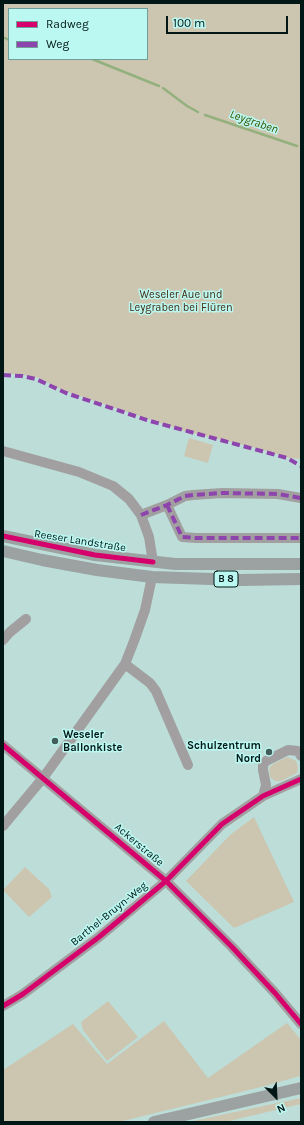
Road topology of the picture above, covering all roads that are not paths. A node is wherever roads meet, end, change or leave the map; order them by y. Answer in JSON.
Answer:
{"nodes":[{"id":1,"x":3,"y":451,"type":"edge"},
{"id":2,"x":301,"y":498,"type":"edge"},
{"id":3,"x":167,"y":505,"type":"junction"},
{"id":4,"x":141,"y":515,"type":"junction"},
{"id":5,"x":3,"y":536,"type":"edge"},
{"id":6,"x":301,"y":538,"type":"edge"},
{"id":7,"x":3,"y":550,"type":"edge"},
{"id":8,"x":153,"y":562,"type":"junction"},
{"id":9,"x":301,"y":564,"type":"edge"},
{"id":10,"x":152,"y":577,"type":"junction"},
{"id":11,"x":301,"y":579,"type":"edge"},
{"id":12,"x":26,"y":619,"type":"dead end"},
{"id":13,"x":3,"y":640,"type":"edge"},
{"id":14,"x":125,"y":664,"type":"junction"},
{"id":15,"x":3,"y":744,"type":"edge"},
{"id":16,"x":301,"y":756,"type":"edge"},
{"id":17,"x":188,"y":765,"type":"dead end"},
{"id":18,"x":43,"y":778,"type":"junction"},
{"id":19,"x":301,"y":779,"type":"edge"},
{"id":20,"x":263,"y":796,"type":"junction"},
{"id":21,"x":3,"y":826,"type":"edge"},
{"id":22,"x":166,"y":881,"type":"junction"},
{"id":23,"x":3,"y":1006,"type":"edge"},
{"id":24,"x":301,"y":1024,"type":"edge"},
{"id":25,"x":301,"y":1088,"type":"edge"},
{"id":26,"x":154,"y":1122,"type":"edge"}],
"edges":[{"from":1,"to":4,"type":"street"},
{"from":2,"to":3,"type":"street"},
{"from":3,"to":4,"type":"street"},
{"from":3,"to":6,"type":"street"},
{"from":4,"to":8,"type":"street"},
{"from":5,"to":8,"type":"main road","name":"Reeser Landstraße","number":"B 8"},
{"from":7,"to":10,"type":"main road","number":"B 8"},
{"from":8,"to":9,"type":"main road","name":"Reeser Landstraße","number":"B 8"},
{"from":8,"to":10,"type":"main road"},
{"from":10,"to":11,"type":"main road","number":"B 8"},
{"from":10,"to":14,"type":"street"},
{"from":12,"to":13,"type":"street"},
{"from":14,"to":17,"type":"street"},
{"from":14,"to":18,"type":"street"},
{"from":15,"to":18,"type":"street","name":"Ackerstraße"},
{"from":16,"to":20,"type":"street"},
{"from":18,"to":21,"type":"street"},
{"from":18,"to":22,"type":"street","name":"Ackerstraße"},
{"from":19,"to":20,"type":"street","name":"Barthel-Bruyn-Weg"},
{"from":20,"to":22,"type":"street","name":"Barthel-Bruyn-Weg"},
{"from":22,"to":23,"type":"street","name":"Barthel-Bruyn-Weg"},
{"from":22,"to":24,"type":"street","name":"Ackerstraße"},
{"from":25,"to":26,"type":"main road"}]}
